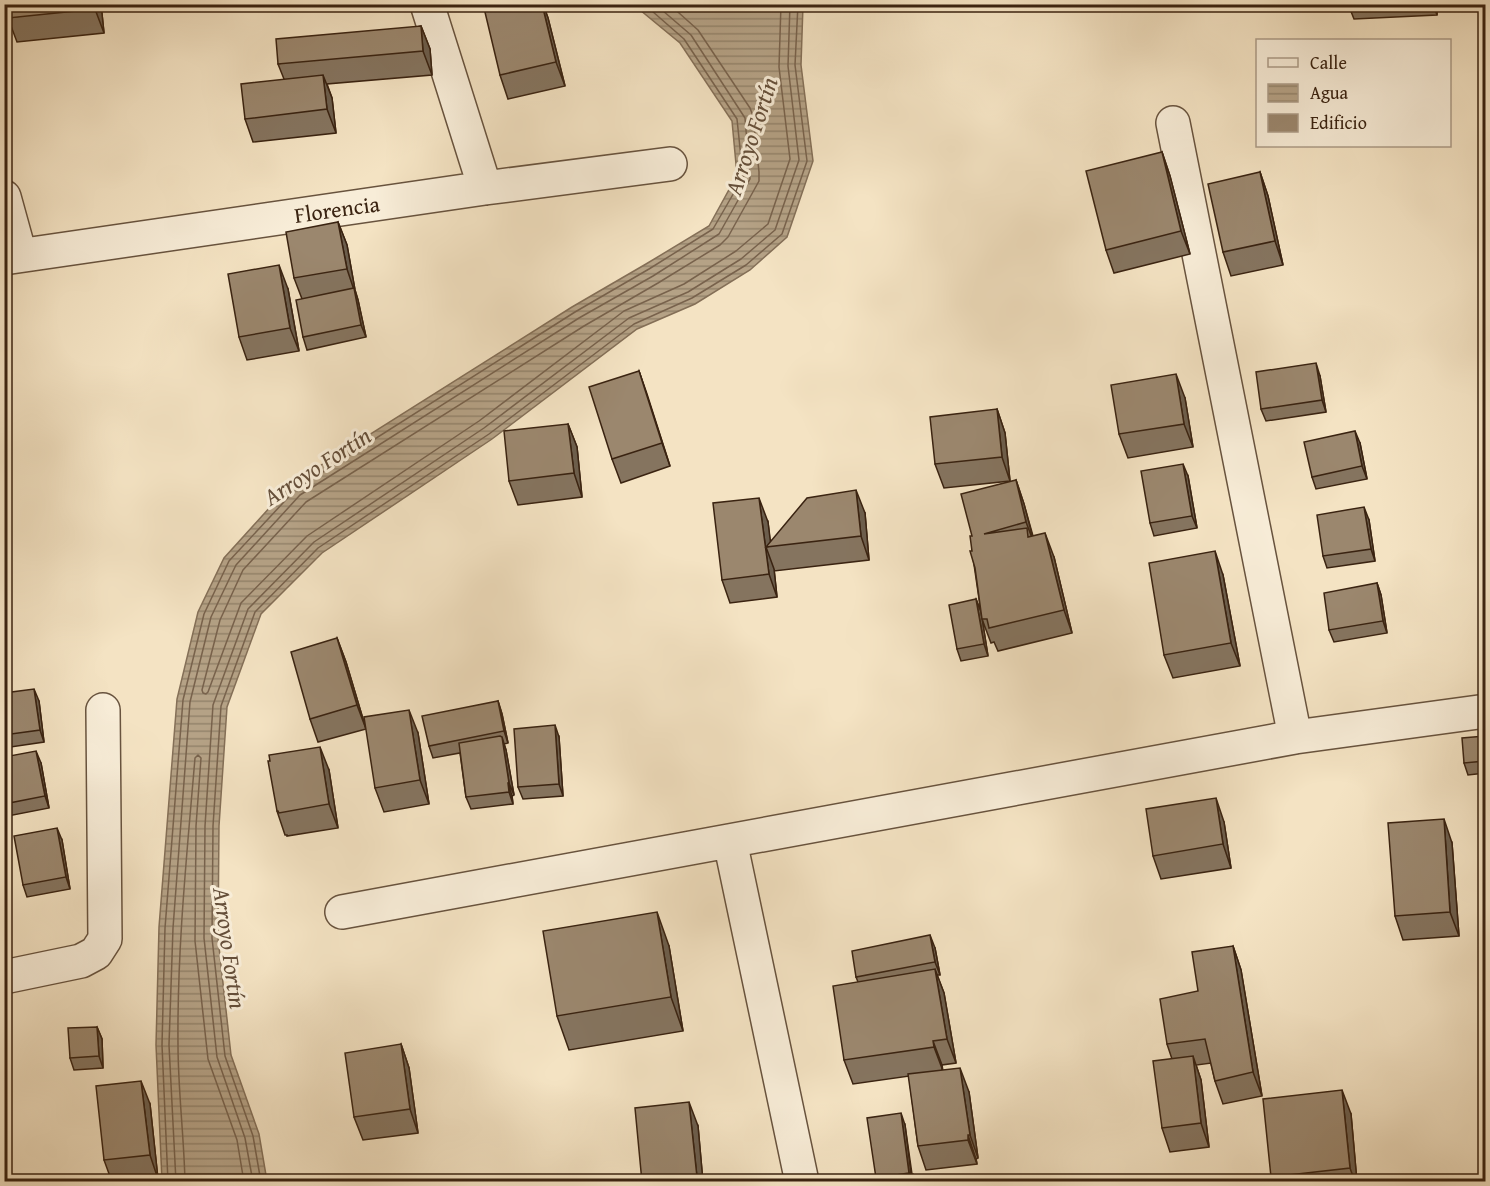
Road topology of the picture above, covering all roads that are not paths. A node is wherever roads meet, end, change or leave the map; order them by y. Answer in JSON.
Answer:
{"nodes":[{"id":1,"x":427,"y":4,"type":"edge"},
{"id":2,"x":1173,"y":123,"type":"dead end"},
{"id":3,"x":670,"y":164,"type":"dead end"},
{"id":4,"x":485,"y":188,"type":"junction"},
{"id":5,"x":4,"y":197,"type":"edge"},
{"id":6,"x":12,"y":257,"type":"edge"},
{"id":7,"x":102,"y":710,"type":"dead end"},
{"id":8,"x":1485,"y":711,"type":"edge"},
{"id":9,"x":1295,"y":737,"type":"junction"},
{"id":10,"x":730,"y":841,"type":"junction"},
{"id":11,"x":342,"y":912,"type":"dead end"},
{"id":12,"x":4,"y":977,"type":"edge"},
{"id":13,"x":802,"y":1182,"type":"edge"}],
"edges":[{"from":1,"to":4,"type":"street"},
{"from":2,"to":9,"type":"street"},
{"from":3,"to":4,"type":"street","name":"Florencia"},
{"from":4,"to":6,"type":"street","name":"Florencia"},
{"from":5,"to":6,"type":"street"},
{"from":7,"to":12,"type":"street"},
{"from":8,"to":9,"type":"street"},
{"from":9,"to":10,"type":"street"},
{"from":10,"to":11,"type":"street"},
{"from":10,"to":13,"type":"street"}]}
